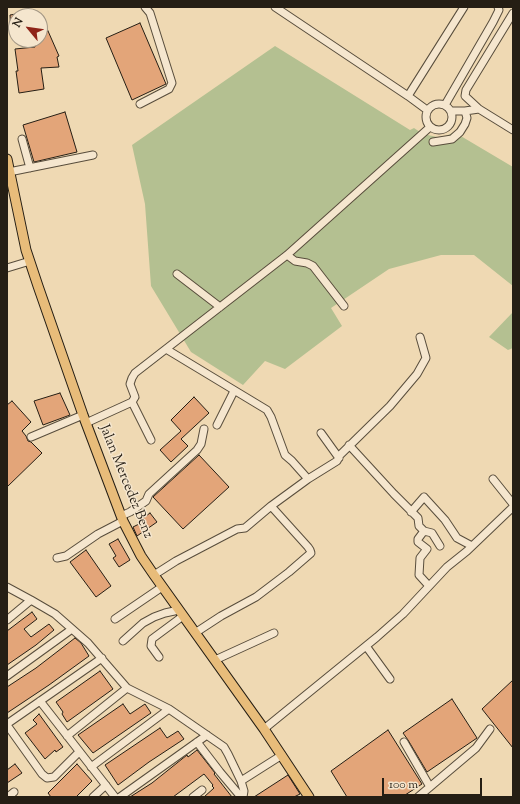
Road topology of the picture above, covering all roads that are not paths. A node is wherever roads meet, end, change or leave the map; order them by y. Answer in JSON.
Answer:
{"nodes":[{"id":1,"x":145,"y":7,"type":"edge"},
{"id":2,"x":275,"y":7,"type":"edge"},
{"id":3,"x":464,"y":7,"type":"edge"},
{"id":4,"x":498,"y":7,"type":"edge"},
{"id":5,"x":513,"y":13,"type":"edge"},
{"id":6,"x":408,"y":96,"type":"junction"},
{"id":7,"x":140,"y":104,"type":"dead end"},
{"id":8,"x":448,"y":108,"type":"junction"},
{"id":9,"x":479,"y":109,"type":"junction"},
{"id":10,"x":428,"y":110,"type":"junction"},
{"id":11,"x":465,"y":111,"type":"junction"},
{"id":12,"x":430,"y":127,"type":"junction"},
{"id":13,"x":513,"y":130,"type":"edge"},
{"id":14,"x":22,"y":139,"type":"dead end"},
{"id":15,"x":433,"y":142,"type":"dead end"},
{"id":16,"x":93,"y":154,"type":"dead end"},
{"id":17,"x":7,"y":159,"type":"edge"},
{"id":18,"x":30,"y":168,"type":"junction"},
{"id":19,"x":9,"y":172,"type":"junction"},
{"id":20,"x":287,"y":255,"type":"junction"},
{"id":21,"x":30,"y":261,"type":"junction"},
{"id":22,"x":7,"y":268,"type":"edge"},
{"id":23,"x":177,"y":274,"type":"dead end"},
{"id":24,"x":344,"y":306,"type":"dead end"},
{"id":25,"x":220,"y":308,"type":"junction"},
{"id":26,"x":420,"y":338,"type":"dead end"},
{"id":27,"x":166,"y":350,"type":"junction"},
{"id":28,"x":234,"y":391,"type":"junction"},
{"id":29,"x":132,"y":402,"type":"junction"},
{"id":30,"x":84,"y":419,"type":"junction"},
{"id":31,"x":216,"y":425,"type":"dead end"},
{"id":32,"x":204,"y":429,"type":"dead end"},
{"id":33,"x":321,"y":433,"type":"dead end"},
{"id":34,"x":31,"y":437,"type":"dead end"},
{"id":35,"x":151,"y":440,"type":"dead end"},
{"id":36,"x":349,"y":445,"type":"junction"},
{"id":37,"x":339,"y":458,"type":"junction"},
{"id":38,"x":308,"y":480,"type":"junction"},
{"id":39,"x":493,"y":480,"type":"dead end"},
{"id":40,"x":513,"y":504,"type":"edge"},
{"id":41,"x":271,"y":506,"type":"junction"},
{"id":42,"x":513,"y":507,"type":"edge"},
{"id":43,"x":411,"y":512,"type":"junction"},
{"id":44,"x":122,"y":518,"type":"junction"},
{"id":45,"x":424,"y":531,"type":"junction"},
{"id":46,"x":440,"y":546,"type":"dead end"},
{"id":47,"x":472,"y":546,"type":"junction"},
{"id":48,"x":57,"y":558,"type":"dead end"},
{"id":49,"x":154,"y":575,"type":"junction"},
{"id":50,"x":429,"y":586,"type":"junction"},
{"id":51,"x":162,"y":587,"type":"junction"},
{"id":52,"x":9,"y":591,"type":"edge"},
{"id":53,"x":31,"y":600,"type":"junction"},
{"id":54,"x":181,"y":613,"type":"junction"},
{"id":55,"x":115,"y":619,"type":"dead end"},
{"id":56,"x":7,"y":620,"type":"edge"},
{"id":57,"x":72,"y":629,"type":"junction"},
{"id":58,"x":195,"y":633,"type":"junction"},
{"id":59,"x":274,"y":633,"type":"dead end"},
{"id":60,"x":123,"y":641,"type":"dead end"},
{"id":61,"x":366,"y":646,"type":"junction"},
{"id":62,"x":159,"y":657,"type":"dead end"},
{"id":63,"x":102,"y":658,"type":"junction"},
{"id":64,"x":215,"y":660,"type":"junction"},
{"id":65,"x":7,"y":676,"type":"edge"},
{"id":66,"x":390,"y":679,"type":"dead end"},
{"id":67,"x":127,"y":688,"type":"junction"},
{"id":68,"x":40,"y":701,"type":"junction"},
{"id":69,"x":169,"y":709,"type":"junction"},
{"id":70,"x":7,"y":724,"type":"edge"},
{"id":71,"x":264,"y":729,"type":"junction"},
{"id":72,"x":490,"y":729,"type":"dead end"},
{"id":73,"x":207,"y":735,"type":"junction"},
{"id":74,"x":67,"y":736,"type":"junction"},
{"id":75,"x":197,"y":742,"type":"junction"},
{"id":76,"x":404,"y":742,"type":"dead end"},
{"id":77,"x":79,"y":752,"type":"junction"},
{"id":78,"x":282,"y":755,"type":"junction"},
{"id":79,"x":91,"y":767,"type":"junction"},
{"id":80,"x":241,"y":781,"type":"junction"},
{"id":81,"x":106,"y":785,"type":"junction"},
{"id":82,"x":430,"y":787,"type":"junction"},
{"id":83,"x":202,"y":790,"type":"dead end"},
{"id":84,"x":14,"y":792,"type":"dead end"},
{"id":85,"x":8,"y":797,"type":"edge"},
{"id":86,"x":93,"y":797,"type":"edge"},
{"id":87,"x":115,"y":797,"type":"edge"},
{"id":88,"x":120,"y":797,"type":"edge"},
{"id":89,"x":193,"y":797,"type":"edge"},
{"id":90,"x":242,"y":797,"type":"edge"},
{"id":91,"x":309,"y":797,"type":"edge"},
{"id":92,"x":418,"y":797,"type":"edge"}],
"edges":[{"from":1,"to":7,"type":"street"},
{"from":2,"to":6,"type":"street"},
{"from":3,"to":6,"type":"street"},
{"from":4,"to":8,"type":"street"},
{"from":5,"to":9,"type":"street"},
{"from":6,"to":10,"type":"street"},
{"from":8,"to":10,"type":"street"},
{"from":8,"to":11,"type":"street"},
{"from":8,"to":12,"type":"street"},
{"from":9,"to":11,"type":"street"},
{"from":9,"to":13,"type":"street"},
{"from":10,"to":12,"type":"street"},
{"from":11,"to":15,"type":"street"},
{"from":12,"to":20,"type":"street"},
{"from":14,"to":18,"type":"street"},
{"from":16,"to":18,"type":"street"},
{"from":17,"to":19,"type":"main road","name":"Jalan Mercedez Benz"},
{"from":18,"to":19,"type":"street"},
{"from":19,"to":21,"type":"main road","name":"Jalan Mercedez Benz"},
{"from":20,"to":24,"type":"street"},
{"from":20,"to":25,"type":"street"},
{"from":21,"to":22,"type":"street"},
{"from":21,"to":30,"type":"main road","name":"Jalan Mercedez Benz"},
{"from":23,"to":25,"type":"street"},
{"from":25,"to":27,"type":"street"},
{"from":26,"to":36,"type":"street"},
{"from":27,"to":28,"type":"street"},
{"from":27,"to":29,"type":"street"},
{"from":28,"to":31,"type":"street"},
{"from":28,"to":38,"type":"street"},
{"from":29,"to":30,"type":"street"},
{"from":29,"to":35,"type":"street"},
{"from":30,"to":34,"type":"street"},
{"from":30,"to":44,"type":"main road","name":"Jalan Mercedez Benz"},
{"from":32,"to":44,"type":"street"},
{"from":33,"to":37,"type":"street"},
{"from":36,"to":37,"type":"street"},
{"from":36,"to":43,"type":"street"},
{"from":37,"to":38,"type":"street"},
{"from":38,"to":41,"type":"street"},
{"from":39,"to":40,"type":"street"},
{"from":41,"to":49,"type":"street"},
{"from":41,"to":58,"type":"street"},
{"from":42,"to":47,"type":"street"},
{"from":43,"to":45,"type":"street"},
{"from":43,"to":47,"type":"street"},
{"from":44,"to":48,"type":"street"},
{"from":44,"to":49,"type":"main road","name":"Jalan Mercedez Benz"},
{"from":45,"to":46,"type":"street"},
{"from":45,"to":50,"type":"street"},
{"from":47,"to":50,"type":"street"},
{"from":49,"to":51,"type":"main road","name":"Jalan Mercedez Benz"},
{"from":50,"to":61,"type":"street"},
{"from":51,"to":54,"type":"main road","name":"Jalan Mercedez Benz"},
{"from":51,"to":55,"type":"street"},
{"from":52,"to":53,"type":"street"},
{"from":53,"to":56,"type":"street"},
{"from":53,"to":57,"type":"street"},
{"from":54,"to":58,"type":"main road","name":"Jalan Mercedez Benz"},
{"from":54,"to":60,"type":"street"},
{"from":54,"to":62,"type":"street"},
{"from":57,"to":63,"type":"street"},
{"from":57,"to":65,"type":"street"},
{"from":58,"to":64,"type":"main road","name":"Jalan Mercedez Benz"},
{"from":59,"to":64,"type":"street"},
{"from":61,"to":66,"type":"street"},
{"from":61,"to":71,"type":"street"},
{"from":63,"to":67,"type":"street"},
{"from":63,"to":68,"type":"street"},
{"from":64,"to":71,"type":"main road","name":"Jalan Mercedez Benz"},
{"from":67,"to":69,"type":"street"},
{"from":67,"to":74,"type":"street"},
{"from":68,"to":70,"type":"street"},
{"from":68,"to":74,"type":"street"},
{"from":69,"to":73,"type":"street"},
{"from":69,"to":79,"type":"street"},
{"from":70,"to":77,"type":"street"},
{"from":71,"to":78,"type":"main road","name":"Jalan Mercedez Benz"},
{"from":72,"to":82,"type":"street"},
{"from":73,"to":75,"type":"street"},
{"from":73,"to":80,"type":"street"},
{"from":74,"to":77,"type":"street"},
{"from":75,"to":88,"type":"street"},
{"from":75,"to":90,"type":"street"},
{"from":76,"to":82,"type":"street"},
{"from":77,"to":79,"type":"street"},
{"from":78,"to":80,"type":"street"},
{"from":78,"to":91,"type":"main road","name":"Jalan Mercedez Benz"},
{"from":79,"to":81,"type":"street"},
{"from":80,"to":90,"type":"street"},
{"from":81,"to":86,"type":"street"},
{"from":81,"to":87,"type":"street"},
{"from":82,"to":92,"type":"street"},
{"from":83,"to":89,"type":"street"},
{"from":84,"to":85,"type":"street"}]}
